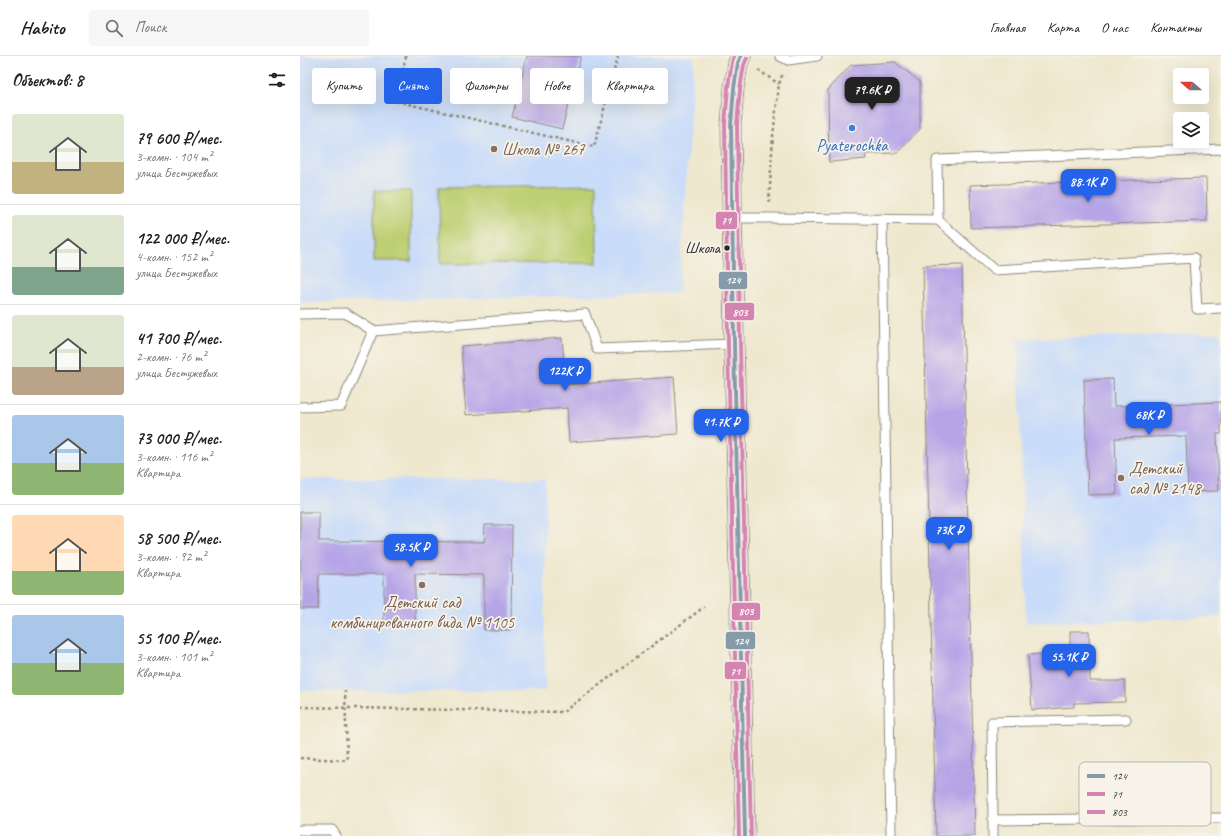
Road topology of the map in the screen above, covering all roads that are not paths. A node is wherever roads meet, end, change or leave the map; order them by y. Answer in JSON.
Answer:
{"nodes":[{"id":1,"x":740,"y":56,"type":"edge"},
{"id":2,"x":817,"y":56,"type":"edge"},
{"id":3,"x":784,"y":58,"type":"edge"},
{"id":4,"x":1221,"y":149,"type":"edge"},
{"id":5,"x":732,"y":218,"type":"junction"},
{"id":6,"x":882,"y":219,"type":"junction"},
{"id":7,"x":938,"y":220,"type":"junction"},
{"id":8,"x":1221,"y":308,"type":"edge"},
{"id":9,"x":300,"y":314,"type":"edge"},
{"id":10,"x":373,"y":331,"type":"junction"},
{"id":11,"x":734,"y":344,"type":"junction"},
{"id":12,"x":300,"y":407,"type":"edge"},
{"id":13,"x":1126,"y":720,"type":"dead end"},
{"id":14,"x":1211,"y":818,"type":"edge"},
{"id":15,"x":1221,"y":818,"type":"edge"},
{"id":16,"x":1079,"y":819,"type":"edge"},
{"id":17,"x":993,"y":820,"type":"junction"},
{"id":18,"x":300,"y":830,"type":"edge"},
{"id":19,"x":336,"y":836,"type":"edge"},
{"id":20,"x":745,"y":836,"type":"edge"},
{"id":21,"x":891,"y":836,"type":"edge"},
{"id":22,"x":993,"y":836,"type":"edge"}],
"edges":[{"from":1,"to":5,"type":"street"},
{"from":2,"to":3,"type":"lane"},
{"from":4,"to":7,"type":"lane"},
{"from":5,"to":6,"type":"lane"},
{"from":5,"to":11,"type":"street"},
{"from":6,"to":7,"type":"lane"},
{"from":6,"to":21,"type":"lane"},
{"from":7,"to":8,"type":"lane"},
{"from":9,"to":10,"type":"lane"},
{"from":10,"to":11,"type":"lane"},
{"from":10,"to":12,"type":"lane"},
{"from":11,"to":20,"type":"street"},
{"from":13,"to":17,"type":"lane"},
{"from":14,"to":15,"type":"lane"},
{"from":16,"to":17,"type":"lane"},
{"from":17,"to":22,"type":"lane"},
{"from":18,"to":19,"type":"lane"}]}
